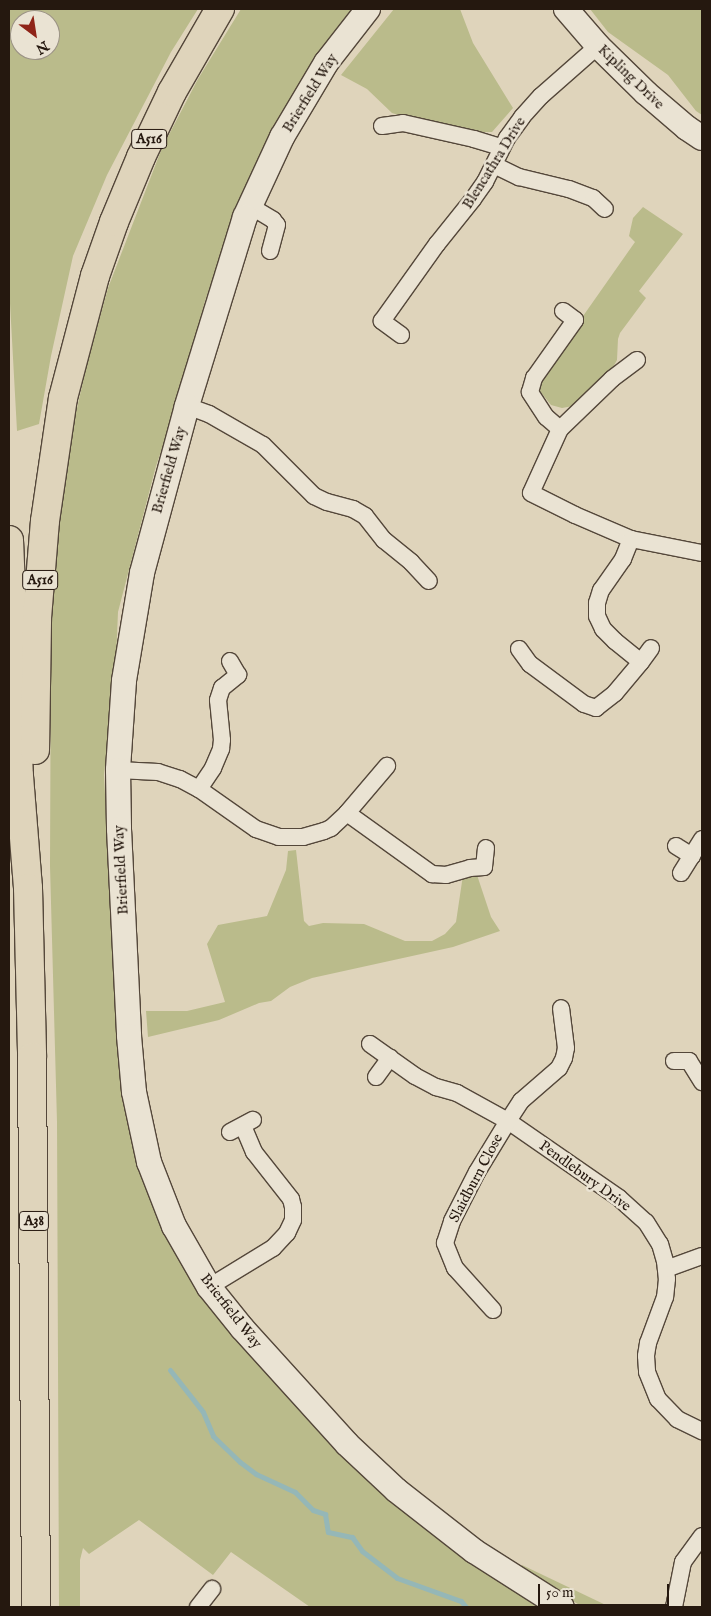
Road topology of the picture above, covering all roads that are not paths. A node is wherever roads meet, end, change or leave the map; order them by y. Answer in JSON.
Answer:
{"nodes":[{"id":1,"x":220,"y":9,"type":"edge"},
{"id":2,"x":368,"y":9,"type":"edge"},
{"id":3,"x":566,"y":9,"type":"edge"},
{"id":4,"x":598,"y":46,"type":"junction"},
{"id":5,"x":382,"y":126,"type":"dead end"},
{"id":6,"x":702,"y":138,"type":"edge"},
{"id":7,"x":501,"y":147,"type":"junction"},
{"id":8,"x":494,"y":165,"type":"junction"},
{"id":9,"x":250,"y":206,"type":"junction"},
{"id":10,"x":605,"y":209,"type":"dead end"},
{"id":11,"x":270,"y":250,"type":"dead end"},
{"id":12,"x":563,"y":311,"type":"dead end"},
{"id":13,"x":402,"y":335,"type":"dead end"},
{"id":14,"x":637,"y":360,"type":"dead end"},
{"id":15,"x":187,"y":406,"type":"junction"},
{"id":16,"x":560,"y":429,"type":"junction"},
{"id":17,"x":631,"y":539,"type":"junction"},
{"id":18,"x":9,"y":540,"type":"edge"},
{"id":19,"x":701,"y":550,"type":"edge"},
{"id":20,"x":429,"y":581,"type":"dead end"},
{"id":21,"x":651,"y":648,"type":"dead end"},
{"id":22,"x":519,"y":650,"type":"dead end"},
{"id":23,"x":230,"y":661,"type":"dead end"},
{"id":24,"x":641,"y":662,"type":"junction"},
{"id":25,"x":388,"y":766,"type":"dead end"},
{"id":26,"x":118,"y":770,"type":"junction"},
{"id":27,"x":199,"y":789,"type":"junction"},
{"id":28,"x":346,"y":814,"type":"junction"},
{"id":29,"x":702,"y":839,"type":"edge"},
{"id":30,"x":676,"y":846,"type":"dead end"},
{"id":31,"x":486,"y":848,"type":"dead end"},
{"id":32,"x":692,"y":856,"type":"junction"},
{"id":33,"x":681,"y":873,"type":"dead end"},
{"id":34,"x":28,"y":888,"type":"junction"},
{"id":35,"x":561,"y":1008,"type":"dead end"},
{"id":36,"x":370,"y":1044,"type":"dead end"},
{"id":37,"x":390,"y":1058,"type":"junction"},
{"id":38,"x":674,"y":1061,"type":"dead end"},
{"id":39,"x":376,"y":1077,"type":"dead end"},
{"id":40,"x":702,"y":1082,"type":"edge"},
{"id":41,"x":508,"y":1121,"type":"junction"},
{"id":42,"x":242,"y":1126,"type":"dead end"},
{"id":43,"x":702,"y":1256,"type":"edge"},
{"id":44,"x":666,"y":1268,"type":"junction"},
{"id":45,"x":209,"y":1287,"type":"junction"},
{"id":46,"x":493,"y":1310,"type":"dead end"},
{"id":47,"x":702,"y":1431,"type":"edge"},
{"id":48,"x":702,"y":1536,"type":"edge"},
{"id":49,"x":212,"y":1590,"type":"dead end"},
{"id":50,"x":36,"y":1607,"type":"edge"},
{"id":51,"x":198,"y":1607,"type":"edge"},
{"id":52,"x":562,"y":1607,"type":"edge"},
{"id":53,"x":674,"y":1607,"type":"edge"}],
"edges":[{"from":1,"to":34,"type":"highway","number":"A516"},
{"from":2,"to":9,"type":"street","name":"Brierfield Way"},
{"from":3,"to":4,"type":"street","name":"Kipling Drive"},
{"from":4,"to":6,"type":"street","name":"Kipling Drive"},
{"from":4,"to":7,"type":"street","name":"Blencathra Drive"},
{"from":5,"to":7,"type":"street"},
{"from":7,"to":8,"type":"street","name":"Blencathra Drive"},
{"from":8,"to":10,"type":"street"},
{"from":8,"to":13,"type":"street","name":"Blencathra Drive"},
{"from":9,"to":11,"type":"street"},
{"from":9,"to":15,"type":"street","name":"Brierfield Way"},
{"from":12,"to":16,"type":"street"},
{"from":14,"to":16,"type":"street"},
{"from":15,"to":20,"type":"street"},
{"from":15,"to":26,"type":"street","name":"Brierfield Way"},
{"from":16,"to":17,"type":"street"},
{"from":17,"to":19,"type":"street"},
{"from":17,"to":24,"type":"street"},
{"from":18,"to":34,"type":"highway","number":"A38"},
{"from":21,"to":24,"type":"street"},
{"from":22,"to":24,"type":"street"},
{"from":23,"to":27,"type":"street"},
{"from":25,"to":28,"type":"street"},
{"from":26,"to":27,"type":"street"},
{"from":26,"to":45,"type":"street","name":"Brierfield Way"},
{"from":27,"to":28,"type":"street"},
{"from":28,"to":31,"type":"street"},
{"from":29,"to":32,"type":"street"},
{"from":30,"to":32,"type":"street"},
{"from":32,"to":33,"type":"street"},
{"from":34,"to":50,"type":"highway","number":"A38"},
{"from":35,"to":41,"type":"street","name":"Slaidburn Close"},
{"from":36,"to":37,"type":"street","name":"Pendlebury Drive"},
{"from":37,"to":39,"type":"street"},
{"from":37,"to":41,"type":"street","name":"Pendlebury Drive"},
{"from":38,"to":40,"type":"street"},
{"from":41,"to":44,"type":"street","name":"Pendlebury Drive"},
{"from":41,"to":46,"type":"street","name":"Slaidburn Close"},
{"from":42,"to":45,"type":"street"},
{"from":43,"to":44,"type":"street"},
{"from":44,"to":47,"type":"street","name":"Pendlebury Drive"},
{"from":45,"to":52,"type":"street","name":"Brierfield Way"},
{"from":48,"to":53,"type":"street"},
{"from":49,"to":51,"type":"street"}]}
